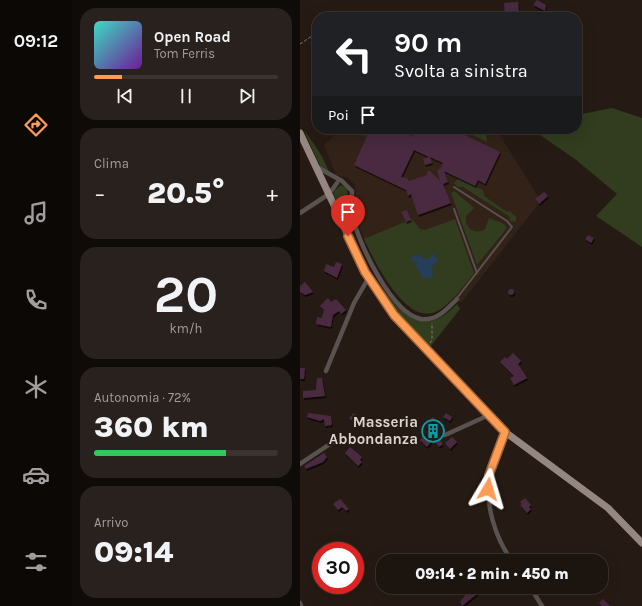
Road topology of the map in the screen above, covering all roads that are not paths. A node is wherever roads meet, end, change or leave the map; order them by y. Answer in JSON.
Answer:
{"nodes":[{"id":1,"x":300,"y":133,"type":"edge"},
{"id":2,"x":316,"y":167,"type":"junction"},
{"id":3,"x":332,"y":176,"type":"junction"},
{"id":4,"x":343,"y":181,"type":"junction"},
{"id":5,"x":324,"y":183,"type":"junction"},
{"id":6,"x":336,"y":184,"type":"junction"},
{"id":7,"x":454,"y":187,"type":"dead end"},
{"id":8,"x":329,"y":194,"type":"junction"},
{"id":9,"x":454,"y":210,"type":"dead end"},
{"id":10,"x":300,"y":213,"type":"edge"},
{"id":11,"x":477,"y":273,"type":"junction"},
{"id":12,"x":369,"y":277,"type":"junction"},
{"id":13,"x":457,"y":299,"type":"joint"},
{"id":14,"x":326,"y":371,"type":"dead end"},
{"id":15,"x":489,"y":415,"type":"junction"},
{"id":16,"x":505,"y":432,"type":"junction"},
{"id":17,"x":445,"y":435,"type":"dead end"},
{"id":18,"x":333,"y":442,"type":"dead end"},
{"id":19,"x":300,"y":464,"type":"edge"},
{"id":20,"x":642,"y":543,"type":"edge"},
{"id":21,"x":507,"y":554,"type":"edge"},
{"id":22,"x":534,"y":594,"type":"edge"},
{"id":23,"x":300,"y":603,"type":"edge"},
{"id":24,"x":301,"y":606,"type":"edge"},
{"id":25,"x":542,"y":606,"type":"edge"}],
"edges":[{"from":1,"to":2,"type":"main road"},
{"from":2,"to":3,"type":"street"},
{"from":2,"to":5,"type":"main road"},
{"from":3,"to":4,"type":"street"},
{"from":3,"to":5,"type":"street"},
{"from":4,"to":6,"type":"street"},
{"from":4,"to":13,"type":"street"},
{"from":5,"to":6,"type":"street"},
{"from":5,"to":8,"type":"main road"},
{"from":6,"to":8,"type":"street"},
{"from":7,"to":11,"type":"lane"},
{"from":8,"to":10,"type":"street"},
{"from":8,"to":12,"type":"main road"},
{"from":9,"to":11,"type":"lane"},
{"from":11,"to":13,"type":"lane"},
{"from":12,"to":14,"type":"street"},
{"from":12,"to":15,"type":"main road"},
{"from":15,"to":16,"type":"main road"},
{"from":15,"to":17,"type":"street"},
{"from":16,"to":20,"type":"main road"},
{"from":16,"to":21,"type":"street"},
{"from":18,"to":19,"type":"street"},
{"from":22,"to":25,"type":"street"},
{"from":23,"to":24,"type":"street"}]}
